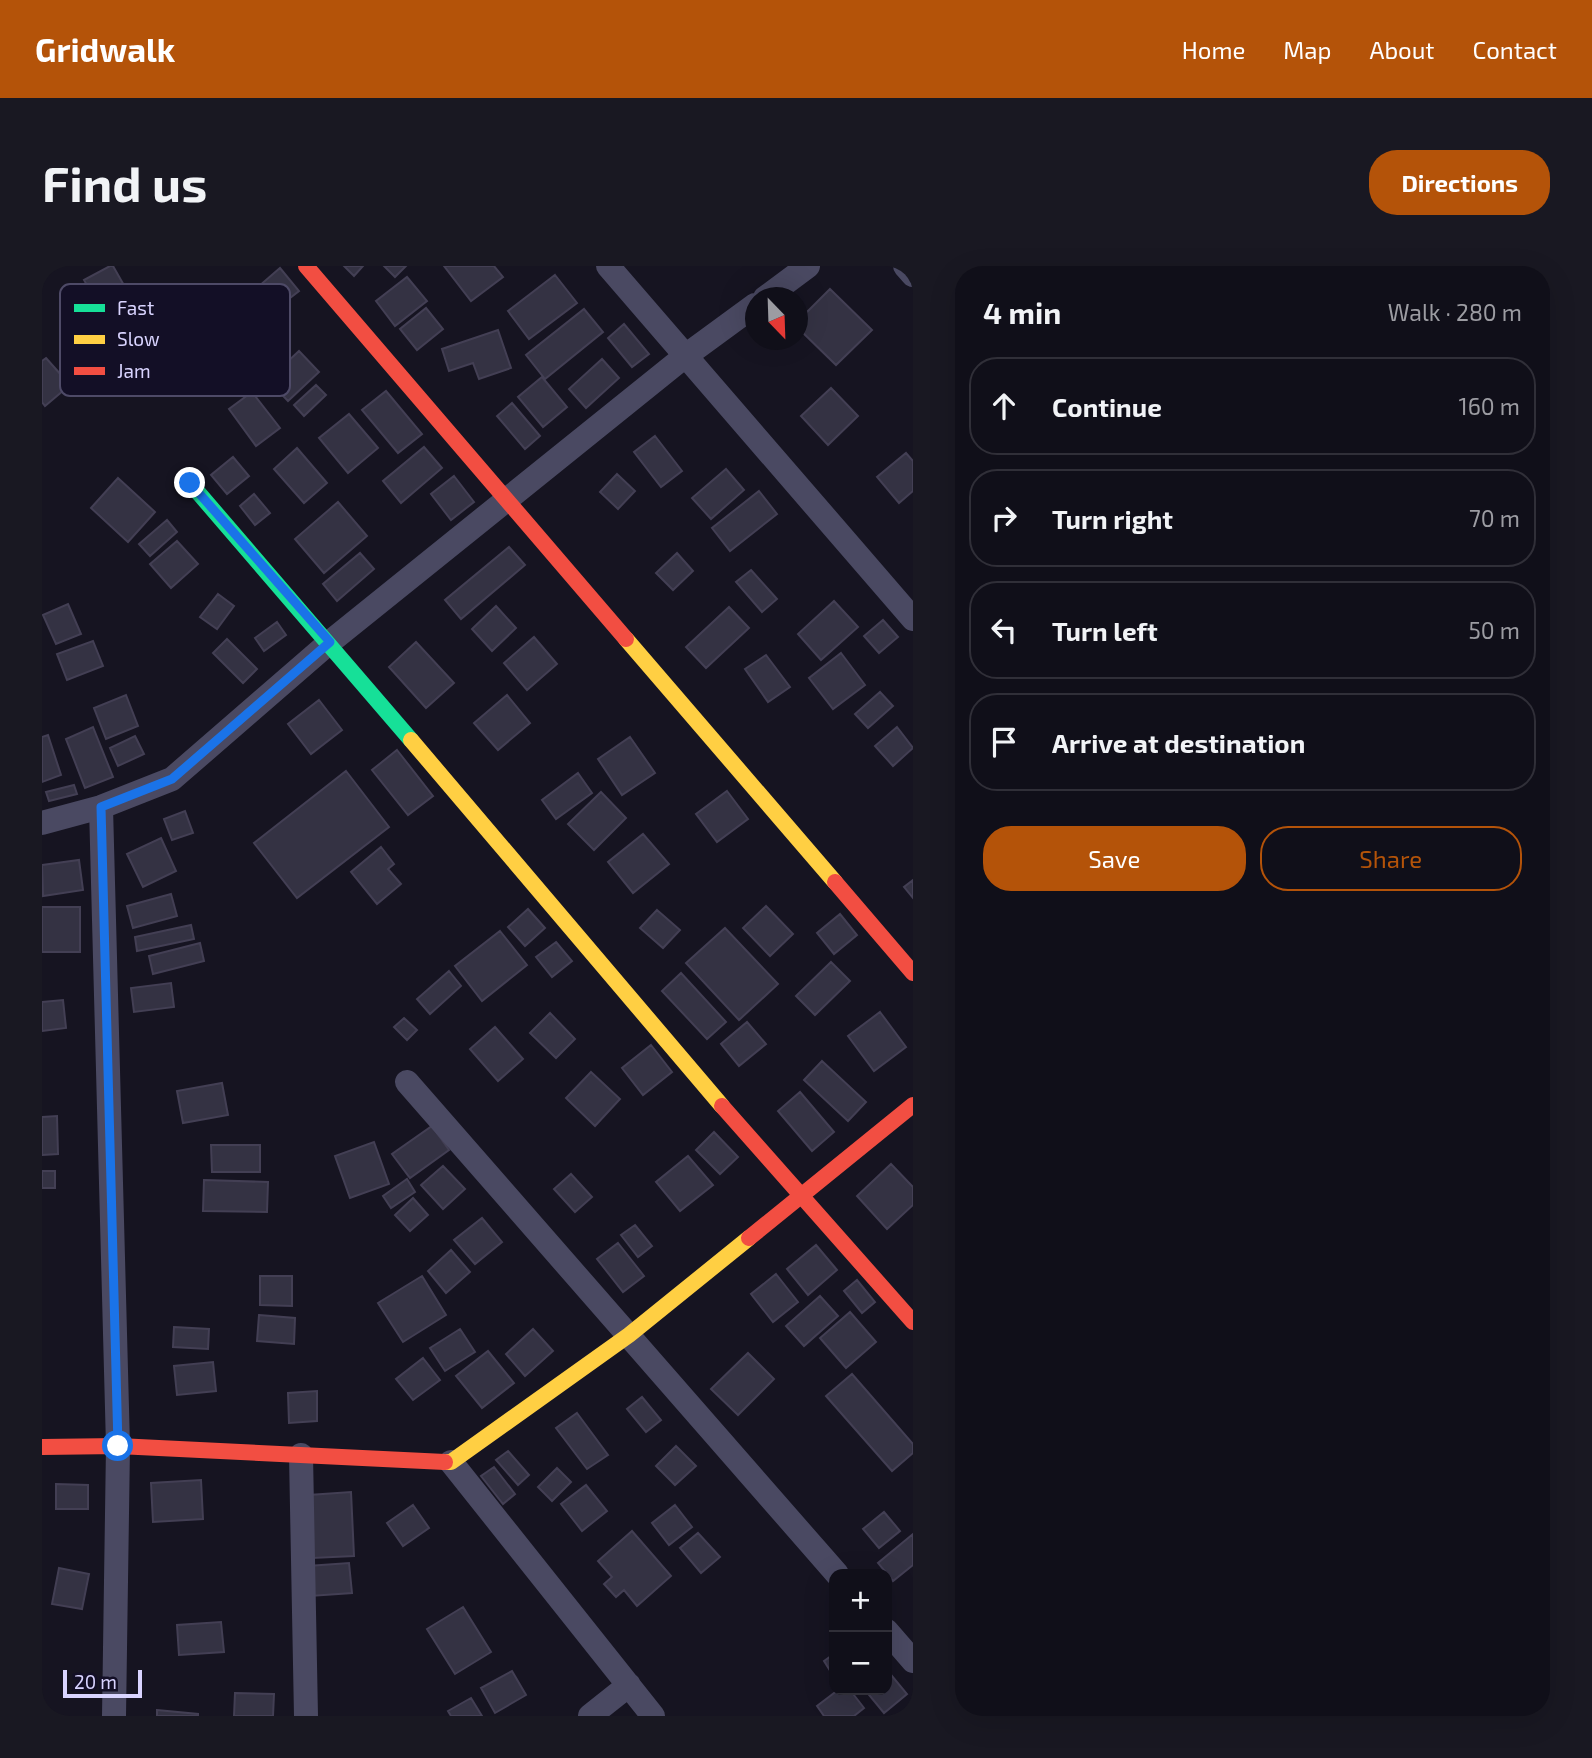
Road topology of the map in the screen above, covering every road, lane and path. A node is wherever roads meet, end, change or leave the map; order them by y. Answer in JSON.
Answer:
{"nodes":[{"id":1,"x":306,"y":266,"type":"edge"},
{"id":2,"x":608,"y":266,"type":"edge"},
{"id":3,"x":808,"y":266,"type":"edge"},
{"id":4,"x":905,"y":266,"type":"edge"},
{"id":5,"x":913,"y":275,"type":"edge"},
{"id":6,"x":780,"y":287,"type":"edge"},
{"id":7,"x":745,"y":311,"type":"edge"},
{"id":8,"x":684,"y":357,"type":"junction"},
{"id":9,"x":190,"y":483,"type":"dead end"},
{"id":10,"x":509,"y":500,"type":"junction"},
{"id":11,"x":913,"y":619,"type":"edge"},
{"id":12,"x":330,"y":642,"type":"junction"},
{"id":13,"x":101,"y":807,"type":"junction"},
{"id":14,"x":42,"y":823,"type":"edge"},
{"id":15,"x":913,"y":973,"type":"edge"},
{"id":16,"x":407,"y":1082,"type":"dead end"},
{"id":17,"x":913,"y":1105,"type":"edge"},
{"id":18,"x":799,"y":1197,"type":"junction"},
{"id":19,"x":913,"y":1322,"type":"edge"},
{"id":20,"x":629,"y":1335,"type":"junction"},
{"id":21,"x":118,"y":1446,"type":"junction"},
{"id":22,"x":42,"y":1447,"type":"edge"},
{"id":23,"x":301,"y":1455,"type":"junction"},
{"id":24,"x":451,"y":1462,"type":"junction"},
{"id":25,"x":833,"y":1569,"type":"edge"},
{"id":26,"x":888,"y":1632,"type":"edge"},
{"id":27,"x":913,"y":1661,"type":"edge"},
{"id":28,"x":629,"y":1685,"type":"junction"},
{"id":29,"x":114,"y":1716,"type":"edge"},
{"id":30,"x":306,"y":1716,"type":"edge"},
{"id":31,"x":590,"y":1716,"type":"edge"},
{"id":32,"x":653,"y":1716,"type":"edge"}],
"edges":[{"from":1,"to":10,"type":"street"},
{"from":2,"to":8,"type":"street"},
{"from":3,"to":6,"type":"street"},
{"from":4,"to":5,"type":"street"},
{"from":7,"to":8,"type":"street"},
{"from":8,"to":10,"type":"street"},
{"from":8,"to":11,"type":"street"},
{"from":9,"to":12,"type":"street"},
{"from":10,"to":12,"type":"street"},
{"from":10,"to":15,"type":"street"},
{"from":12,"to":13,"type":"street"},
{"from":12,"to":18,"type":"street"},
{"from":13,"to":14,"type":"street"},
{"from":13,"to":21,"type":"street"},
{"from":16,"to":20,"type":"street"},
{"from":17,"to":18,"type":"street"},
{"from":18,"to":19,"type":"street"},
{"from":18,"to":20,"type":"street"},
{"from":20,"to":24,"type":"street"},
{"from":20,"to":25,"type":"street"},
{"from":21,"to":22,"type":"street"},
{"from":21,"to":23,"type":"street"},
{"from":21,"to":29,"type":"street"},
{"from":23,"to":24,"type":"street"},
{"from":23,"to":30,"type":"street"},
{"from":24,"to":28,"type":"street"},
{"from":26,"to":27,"type":"street"},
{"from":28,"to":31,"type":"street"},
{"from":28,"to":32,"type":"street"}]}
